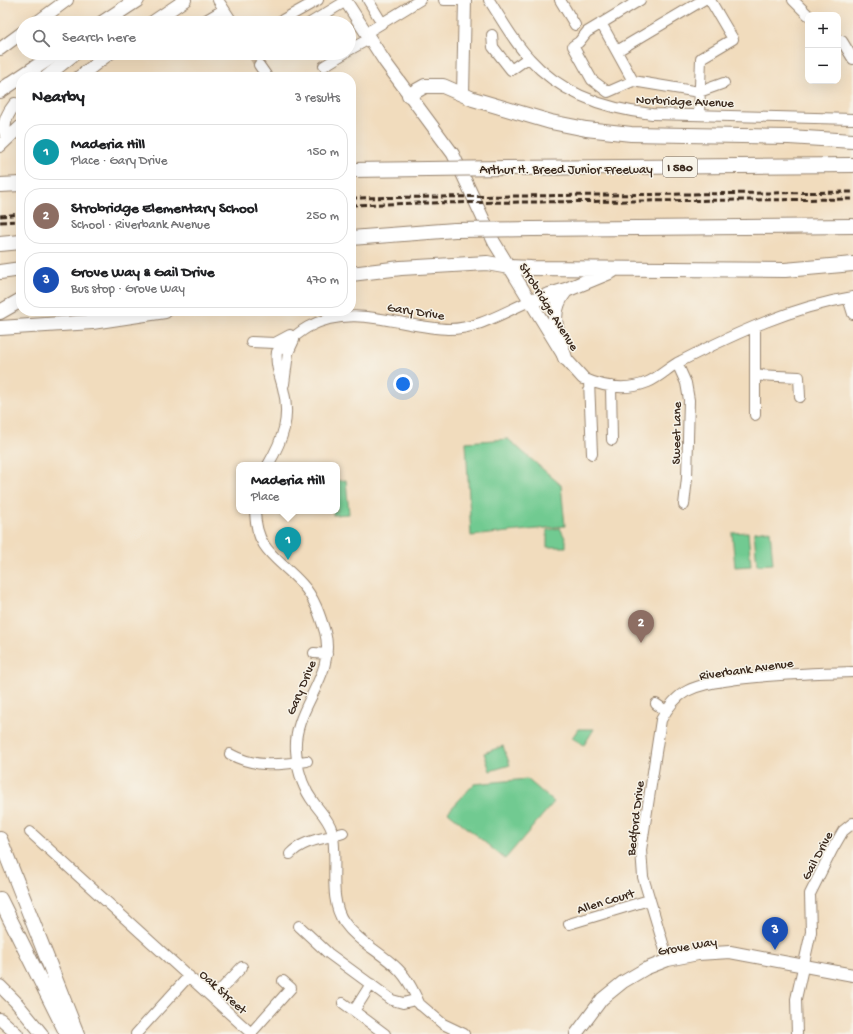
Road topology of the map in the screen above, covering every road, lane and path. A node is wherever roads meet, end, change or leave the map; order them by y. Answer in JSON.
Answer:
{"nodes":[{"id":1,"x":67,"y":0,"type":"edge"},
{"id":2,"x":137,"y":0,"type":"edge"},
{"id":3,"x":144,"y":0,"type":"edge"},
{"id":4,"x":185,"y":0,"type":"edge"},
{"id":5,"x":218,"y":0,"type":"edge"},
{"id":6,"x":318,"y":0,"type":"edge"},
{"id":7,"x":368,"y":0,"type":"edge"},
{"id":8,"x":420,"y":0,"type":"edge"},
{"id":9,"x":444,"y":0,"type":"edge"},
{"id":10,"x":465,"y":0,"type":"edge"},
{"id":11,"x":489,"y":0,"type":"edge"},
{"id":12,"x":560,"y":0,"type":"edge"},
{"id":13,"x":640,"y":0,"type":"edge"},
{"id":14,"x":703,"y":0,"type":"edge"},
{"id":15,"x":710,"y":0,"type":"edge"},
{"id":16,"x":793,"y":0,"type":"edge"},
{"id":17,"x":346,"y":1,"type":"edge"},
{"id":18,"x":223,"y":10,"type":"junction"},
{"id":19,"x":805,"y":12,"type":"edge"},
{"id":20,"x":45,"y":16,"type":"edge"},
{"id":21,"x":113,"y":16,"type":"edge"},
{"id":22,"x":123,"y":16,"type":"edge"},
{"id":23,"x":168,"y":16,"type":"edge"},
{"id":24,"x":213,"y":16,"type":"edge"},
{"id":25,"x":229,"y":16,"type":"edge"},
{"id":26,"x":289,"y":16,"type":"edge"},
{"id":27,"x":321,"y":16,"type":"edge"},
{"id":28,"x":355,"y":16,"type":"edge"},
{"id":29,"x":356,"y":18,"type":"edge"},
{"id":30,"x":382,"y":23,"type":"junction"},
{"id":31,"x":601,"y":24,"type":"junction"},
{"id":32,"x":575,"y":25,"type":"dead end"},
{"id":33,"x":492,"y":35,"type":"dead end"},
{"id":34,"x":367,"y":36,"type":"junction"},
{"id":35,"x":16,"y":37,"type":"edge"},
{"id":36,"x":841,"y":42,"type":"edge"},
{"id":37,"x":356,"y":45,"type":"edge"},
{"id":38,"x":0,"y":49,"type":"edge"},
{"id":39,"x":617,"y":51,"type":"junction"},
{"id":40,"x":528,"y":58,"type":"junction"},
{"id":41,"x":46,"y":60,"type":"edge"},
{"id":42,"x":67,"y":60,"type":"edge"},
{"id":43,"x":101,"y":60,"type":"edge"},
{"id":44,"x":334,"y":60,"type":"edge"},
{"id":45,"x":853,"y":60,"type":"edge"},
{"id":46,"x":259,"y":64,"type":"tunnel mouth"},
{"id":47,"x":324,"y":66,"type":"dead end"},
{"id":48,"x":28,"y":72,"type":"edge"},
{"id":49,"x":52,"y":72,"type":"edge"},
{"id":50,"x":85,"y":72,"type":"edge"},
{"id":51,"x":264,"y":72,"type":"edge"},
{"id":52,"x":16,"y":80,"type":"edge"},
{"id":53,"x":633,"y":81,"type":"junction"},
{"id":54,"x":724,"y":82,"type":"dead end"},
{"id":55,"x":0,"y":91,"type":"edge"},
{"id":56,"x":699,"y":92,"type":"junction"},
{"id":57,"x":463,"y":94,"type":"junction"},
{"id":58,"x":409,"y":95,"type":"junction"},
{"id":59,"x":16,"y":103,"type":"edge"},
{"id":60,"x":16,"y":104,"type":"edge"},
{"id":61,"x":699,"y":115,"type":"junction"},
{"id":62,"x":0,"y":118,"type":"edge"},
{"id":63,"x":853,"y":119,"type":"edge"},
{"id":64,"x":16,"y":131,"type":"edge"},
{"id":65,"x":853,"y":141,"type":"edge"},
{"id":66,"x":4,"y":142,"type":"edge"},
{"id":67,"x":853,"y":165,"type":"edge"},
{"id":68,"x":356,"y":170,"type":"edge"},
{"id":69,"x":853,"y":226,"type":"edge"},
{"id":70,"x":356,"y":230,"type":"edge"},
{"id":71,"x":455,"y":230,"type":"junction"},
{"id":72,"x":356,"y":238,"type":"edge"},
{"id":73,"x":16,"y":242,"type":"edge"},
{"id":74,"x":0,"y":244,"type":"edge"},
{"id":75,"x":853,"y":264,"type":"edge"},
{"id":76,"x":509,"y":267,"type":"junction"},
{"id":77,"x":622,"y":268,"type":"junction"},
{"id":78,"x":16,"y":270,"type":"edge"},
{"id":79,"x":0,"y":272,"type":"edge"},
{"id":80,"x":356,"y":273,"type":"edge"},
{"id":81,"x":566,"y":290,"type":"junction"},
{"id":82,"x":850,"y":298,"type":"edge"},
{"id":83,"x":530,"y":301,"type":"junction"},
{"id":84,"x":16,"y":303,"type":"edge"},
{"id":85,"x":0,"y":312,"type":"edge"},
{"id":86,"x":853,"y":314,"type":"edge"},
{"id":87,"x":132,"y":316,"type":"edge"},
{"id":88,"x":755,"y":326,"type":"junction"},
{"id":89,"x":0,"y":328,"type":"edge"},
{"id":90,"x":306,"y":328,"type":"junction"},
{"id":91,"x":251,"y":342,"type":"dead end"},
{"id":92,"x":565,"y":358,"type":"junction"},
{"id":93,"x":677,"y":363,"type":"junction"},
{"id":94,"x":755,"y":375,"type":"junction"},
{"id":95,"x":586,"y":380,"type":"junction"},
{"id":96,"x":612,"y":386,"type":"junction"},
{"id":97,"x":800,"y":397,"type":"dead end"},
{"id":98,"x":755,"y":415,"type":"dead end"},
{"id":99,"x":612,"y":440,"type":"dead end"},
{"id":100,"x":592,"y":454,"type":"dead end"},
{"id":101,"x":270,"y":462,"type":"edge"},
{"id":102,"x":684,"y":506,"type":"dead end"},
{"id":103,"x":255,"y":514,"type":"edge"},
{"id":104,"x":314,"y":653,"type":"dead end"},
{"id":105,"x":327,"y":654,"type":"junction"},
{"id":106,"x":853,"y":672,"type":"edge"},
{"id":107,"x":656,"y":704,"type":"dead end"},
{"id":108,"x":669,"y":707,"type":"junction"},
{"id":109,"x":230,"y":754,"type":"dead end"},
{"id":110,"x":302,"y":762,"type":"junction"},
{"id":111,"x":853,"y":823,"type":"edge"},
{"id":112,"x":0,"y":831,"type":"edge"},
{"id":113,"x":30,"y":832,"type":"dead end"},
{"id":114,"x":338,"y":834,"type":"junction"},
{"id":115,"x":0,"y":839,"type":"edge"},
{"id":116,"x":290,"y":854,"type":"dead end"},
{"id":117,"x":0,"y":899,"type":"edge"},
{"id":118,"x":649,"y":900,"type":"junction"},
{"id":119,"x":25,"y":903,"type":"junction"},
{"id":120,"x":569,"y":924,"type":"dead end"},
{"id":121,"x":299,"y":926,"type":"dead end"},
{"id":122,"x":668,"y":960,"type":"junction"},
{"id":123,"x":804,"y":965,"type":"junction"},
{"id":124,"x":242,"y":967,"type":"dead end"},
{"id":125,"x":853,"y":975,"type":"edge"},
{"id":126,"x":189,"y":976,"type":"junction"},
{"id":127,"x":283,"y":981,"type":"dead end"},
{"id":128,"x":371,"y":984,"type":"junction"},
{"id":129,"x":0,"y":986,"type":"edge"},
{"id":130,"x":213,"y":998,"type":"junction"},
{"id":131,"x":343,"y":1003,"type":"dead end"},
{"id":132,"x":417,"y":1003,"type":"junction"},
{"id":133,"x":354,"y":1011,"type":"junction"},
{"id":134,"x":0,"y":1019,"type":"edge"},
{"id":135,"x":17,"y":1034,"type":"edge"},
{"id":136,"x":42,"y":1034,"type":"edge"},
{"id":137,"x":67,"y":1034,"type":"edge"},
{"id":138,"x":77,"y":1034,"type":"edge"},
{"id":139,"x":136,"y":1034,"type":"edge"},
{"id":140,"x":252,"y":1034,"type":"edge"},
{"id":141,"x":386,"y":1034,"type":"edge"},
{"id":142,"x":464,"y":1034,"type":"edge"},
{"id":143,"x":576,"y":1034,"type":"edge"},
{"id":144,"x":796,"y":1034,"type":"edge"}],
"edges":[{"from":1,"to":20,"type":"main road"},
{"from":2,"to":21,"type":"highway"},
{"from":3,"to":22,"type":"main road"},
{"from":4,"to":23,"type":"main road"},
{"from":5,"to":18,"type":"street"},
{"from":6,"to":26,"type":"street"},
{"from":7,"to":30,"type":"street"},
{"from":8,"to":30,"type":"street"},
{"from":9,"to":10,"type":"street"},
{"from":10,"to":57,"type":"main road"},
{"from":11,"to":40,"type":"street","name":"Norbridge Avenue"},
{"from":12,"to":32,"type":"street"},
{"from":13,"to":31,"type":"street"},
{"from":14,"to":39,"type":"street"},
{"from":15,"to":56,"type":"street"},
{"from":16,"to":19,"type":"street"},
{"from":17,"to":27,"type":"street"},
{"from":17,"to":28,"type":"main road","name":"Strobridge Avenue"},
{"from":18,"to":24,"type":"street"},
{"from":18,"to":25,"type":"street"},
{"from":29,"to":34,"type":"main road","name":"Strobridge Avenue"},
{"from":30,"to":34,"type":"street"},
{"from":31,"to":39,"type":"street"},
{"from":31,"to":53,"type":"street"},
{"from":33,"to":40,"type":"street"},
{"from":34,"to":37,"type":"street"},
{"from":34,"to":58,"type":"main road","name":"Strobridge Avenue"},
{"from":35,"to":38,"type":"main road"},
{"from":36,"to":45,"type":"street"},
{"from":39,"to":53,"type":"street"},
{"from":40,"to":61,"type":"street","name":"Norbridge Avenue"},
{"from":41,"to":48,"type":"highway"},
{"from":42,"to":49,"type":"main road"},
{"from":43,"to":50,"type":"main road"},
{"from":44,"to":47,"type":"street"},
{"from":46,"to":51,"type":"street"},
{"from":52,"to":55,"type":"highway"},
{"from":53,"to":56,"type":"street"},
{"from":54,"to":56,"type":"street"},
{"from":56,"to":61,"type":"street"},
{"from":57,"to":58,"type":"highway"},
{"from":57,"to":65,"type":"highway"},
{"from":58,"to":76,"type":"main road","name":"Strobridge Avenue"},
{"from":59,"to":62,"type":"main road"},
{"from":60,"to":66,"type":"main road"},
{"from":61,"to":63,"type":"street","name":"Norbridge Avenue"},
{"from":64,"to":66,"type":"main road"},
{"from":67,"to":68,"type":"highway","name":"Arthur H. Breed Junior Freeway","number":"I 580","bridge":true},
{"from":69,"to":71,"type":"highway","bridge":true},
{"from":70,"to":71,"type":"highway"},
{"from":71,"to":72,"type":"highway"},
{"from":73,"to":74,"type":"highway"},
{"from":75,"to":77,"type":"highway"},
{"from":76,"to":77,"type":"highway"},
{"from":76,"to":80,"type":"highway"},
{"from":76,"to":83,"type":"main road","name":"Strobridge Avenue"},
{"from":77,"to":81,"type":"highway"},
{"from":78,"to":79,"type":"highway"},
{"from":81,"to":83,"type":"highway"},
{"from":81,"to":92,"type":"highway"},
{"from":82,"to":86,"type":"street"},
{"from":82,"to":88,"type":"street"},
{"from":83,"to":90,"type":"street","name":"Gary Drive"},
{"from":83,"to":92,"type":"main road","name":"Strobridge Avenue"},
{"from":84,"to":85,"type":"highway"},
{"from":87,"to":89,"type":"highway"},
{"from":88,"to":93,"type":"street"},
{"from":88,"to":94,"type":"street"},
{"from":90,"to":91,"type":"street"},
{"from":90,"to":101,"type":"street","name":"Gary Drive"},
{"from":92,"to":95,"type":"main road","name":"Strobridge Avenue"},
{"from":93,"to":96,"type":"street"},
{"from":93,"to":102,"type":"street","name":"Sweet Lane"},
{"from":94,"to":97,"type":"street"},
{"from":94,"to":98,"type":"street"},
{"from":95,"to":96,"type":"street"},
{"from":95,"to":100,"type":"street"},
{"from":96,"to":99,"type":"street"},
{"from":103,"to":105,"type":"street","name":"Gary Drive"},
{"from":104,"to":105,"type":"street"},
{"from":105,"to":110,"type":"street","name":"Gary Drive"},
{"from":106,"to":108,"type":"street","name":"Riverbank Avenue"},
{"from":107,"to":108,"type":"street"},
{"from":108,"to":118,"type":"street","name":"Bedford Drive"},
{"from":109,"to":110,"type":"street"},
{"from":110,"to":114,"type":"street","name":"Gary Drive"},
{"from":111,"to":123,"type":"street","name":"Gail Drive"},
{"from":112,"to":119,"type":"highway"},
{"from":113,"to":126,"type":"street","name":"Oak Street"},
{"from":114,"to":116,"type":"street"},
{"from":114,"to":132,"type":"street","name":"Gary Drive"},
{"from":115,"to":119,"type":"highway"},
{"from":117,"to":137,"type":"highway"},
{"from":118,"to":120,"type":"street","name":"Allen Court"},
{"from":118,"to":122,"type":"street","name":"Bedford Drive"},
{"from":119,"to":138,"type":"highway"},
{"from":121,"to":128,"type":"street"},
{"from":122,"to":123,"type":"main road","name":"Grove Way"},
{"from":122,"to":143,"type":"main road","name":"Grove Way"},
{"from":123,"to":125,"type":"main road","name":"Grove Way"},
{"from":123,"to":144,"type":"street","name":"Gail Drive"},
{"from":124,"to":130,"type":"street"},
{"from":126,"to":130,"type":"street","name":"Oak Street"},
{"from":126,"to":139,"type":"street"},
{"from":127,"to":140,"type":"street"},
{"from":128,"to":132,"type":"street"},
{"from":128,"to":133,"type":"street"},
{"from":129,"to":136,"type":"main road"},
{"from":130,"to":140,"type":"street","name":"Oak Street"},
{"from":131,"to":133,"type":"street"},
{"from":132,"to":142,"type":"street","name":"Gary Drive"},
{"from":133,"to":141,"type":"street"},
{"from":134,"to":135,"type":"main road"}]}
